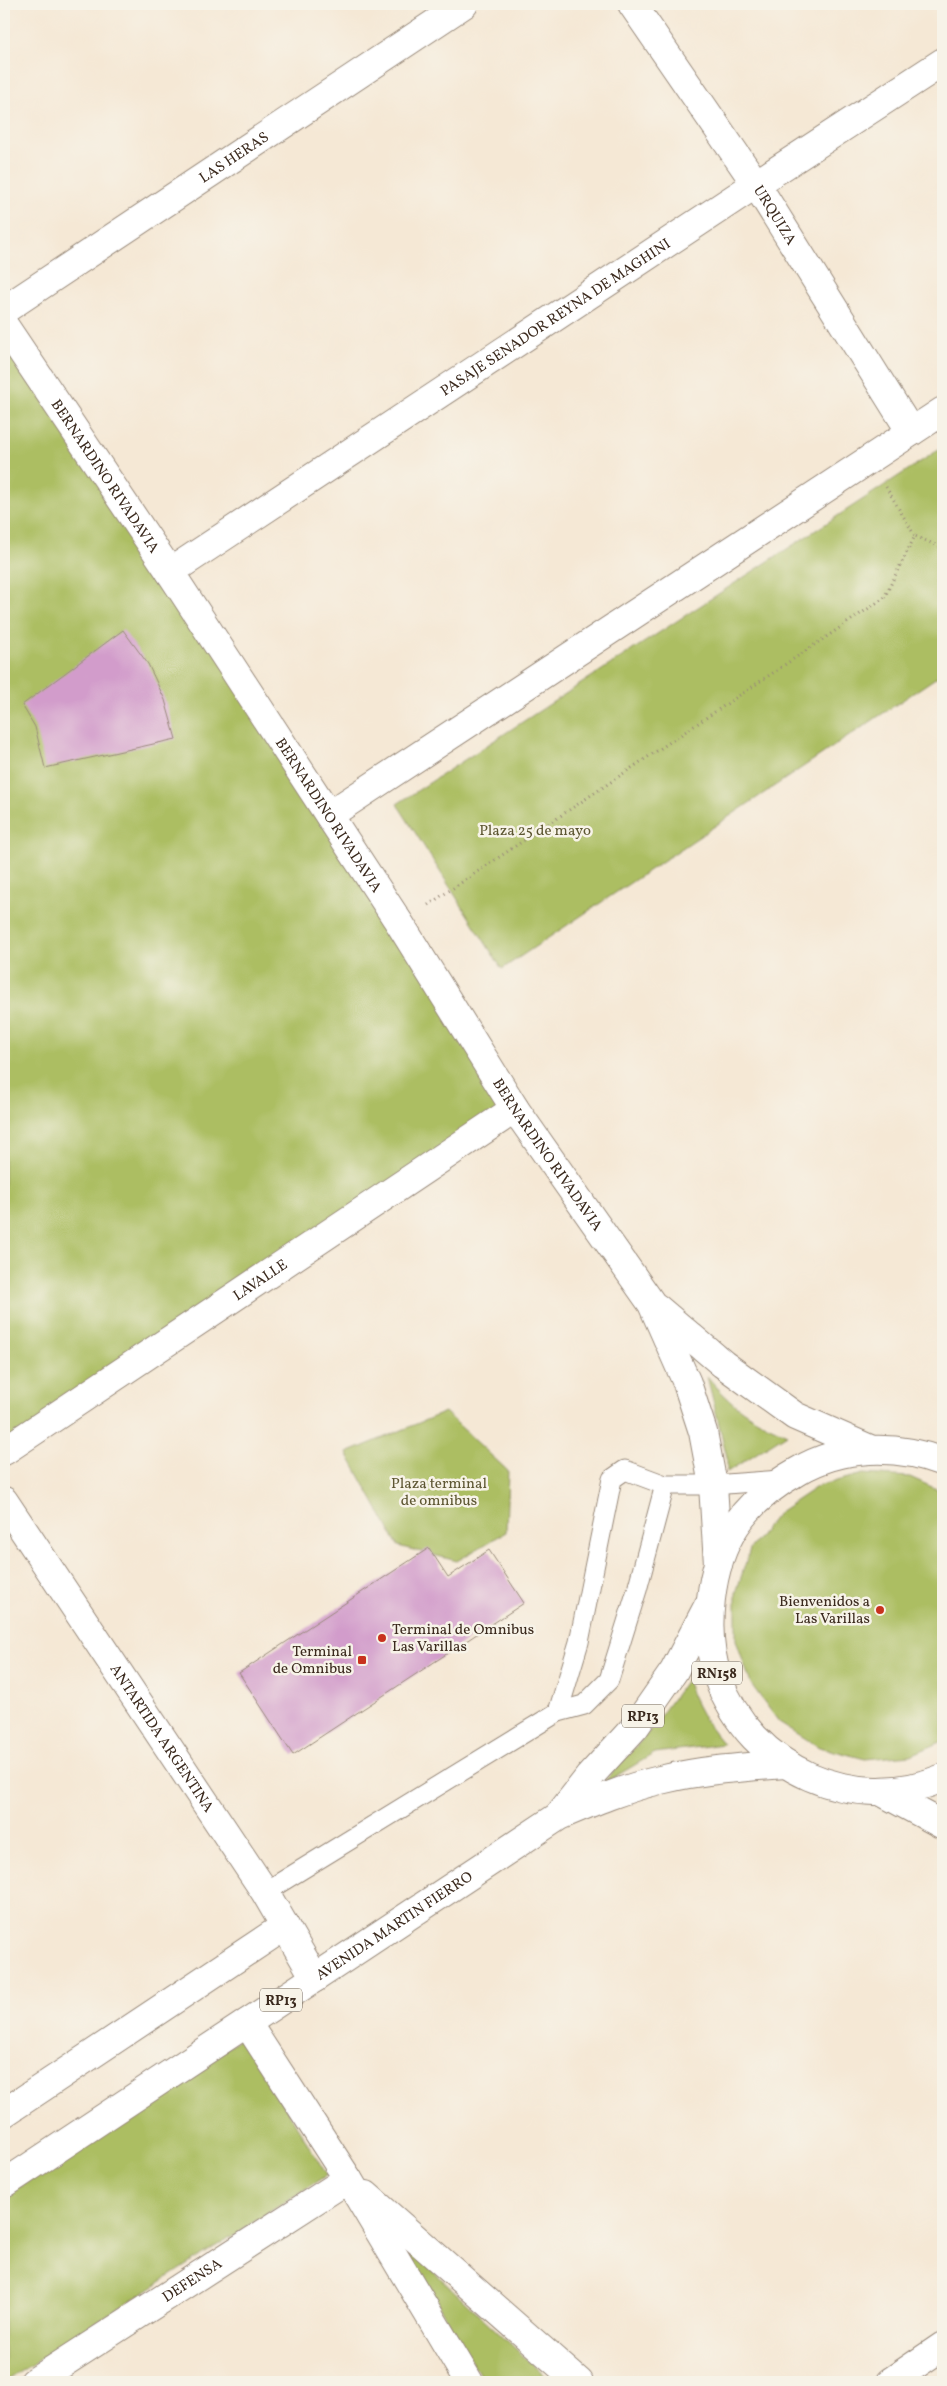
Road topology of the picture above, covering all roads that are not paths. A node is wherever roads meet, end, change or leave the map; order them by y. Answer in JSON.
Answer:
{"nodes":[{"id":1,"x":464,"y":4,"type":"edge"},
{"id":2,"x":632,"y":4,"type":"edge"},
{"id":3,"x":943,"y":62,"type":"edge"},
{"id":4,"x":756,"y":184,"type":"junction"},
{"id":5,"x":4,"y":310,"type":"edge"},
{"id":6,"x":4,"y":325,"type":"edge"},
{"id":7,"x":943,"y":411,"type":"edge"},
{"id":8,"x":911,"y":432,"type":"junction"},
{"id":9,"x":170,"y":572,"type":"junction"},
{"id":10,"x":329,"y":815,"type":"junction"},
{"id":11,"x":515,"y":1109,"type":"junction"},
{"id":12,"x":652,"y":1304,"type":"junction"},
{"id":13,"x":870,"y":1449,"type":"junction"},
{"id":14,"x":4,"y":1451,"type":"edge"},
{"id":15,"x":943,"y":1462,"type":"edge"},
{"id":16,"x":781,"y":1480,"type":"junction"},
{"id":17,"x":665,"y":1485,"type":"junction"},
{"id":18,"x":713,"y":1485,"type":"junction"},
{"id":19,"x":4,"y":1501,"type":"edge"},
{"id":20,"x":718,"y":1564,"type":"junction"},
{"id":21,"x":709,"y":1605,"type":"junction"},
{"id":22,"x":558,"y":1712,"type":"junction"},
{"id":23,"x":786,"y":1764,"type":"junction"},
{"id":24,"x":943,"y":1778,"type":"edge"},
{"id":25,"x":882,"y":1792,"type":"junction"},
{"id":26,"x":559,"y":1816,"type":"junction"},
{"id":27,"x":943,"y":1825,"type":"edge"},
{"id":28,"x":265,"y":1892,"type":"junction"},
{"id":29,"x":285,"y":1926,"type":"junction"},
{"id":30,"x":315,"y":1978,"type":"junction"},
{"id":31,"x":247,"y":2023,"type":"junction"},
{"id":32,"x":4,"y":2113,"type":"edge"},
{"id":33,"x":348,"y":2179,"type":"junction"},
{"id":34,"x":4,"y":2184,"type":"edge"},
{"id":35,"x":943,"y":2346,"type":"edge"},
{"id":36,"x":34,"y":2382,"type":"edge"},
{"id":37,"x":469,"y":2382,"type":"edge"},
{"id":38,"x":580,"y":2382,"type":"edge"},
{"id":39,"x":890,"y":2382,"type":"edge"}],
"edges":[{"from":1,"to":5,"type":"main road","name":"LAS HERAS"},
{"from":2,"to":4,"type":"main road","name":"URQUIZA"},
{"from":3,"to":4,"type":"main road","name":"PASAJE SENADOR REYNA DE MAGHINI"},
{"from":4,"to":8,"type":"main road","name":"URQUIZA"},
{"from":4,"to":9,"type":"main road","name":"PASAJE SENADOR REYNA DE MAGHINI"},
{"from":6,"to":9,"type":"main road","name":"BERNARDINO RIVADAVIA","number":"RN158"},
{"from":7,"to":8,"type":"main road"},
{"from":8,"to":10,"type":"main road"},
{"from":9,"to":10,"type":"main road","name":"BERNARDINO RIVADAVIA","number":"RN158"},
{"from":10,"to":11,"type":"main road","name":"BERNARDINO RIVADAVIA","number":"RN158"},
{"from":11,"to":12,"type":"main road","name":"BERNARDINO RIVADAVIA","number":"RN158"},
{"from":11,"to":14,"type":"main road","name":"LAVALLE"},
{"from":12,"to":13,"type":"main road","name":"BERNARDINO RIVADAVIA","number":"RN158"},
{"from":12,"to":18,"type":"main road","name":"BERNARDINO RIVADAVIA","number":"RN158"},
{"from":13,"to":15,"type":"main road","number":"RN158"},
{"from":13,"to":16,"type":"main road","number":"RN158"},
{"from":16,"to":18,"type":"lane"},
{"from":16,"to":20,"type":"main road","number":"RN158"},
{"from":17,"to":18,"type":"lane"},
{"from":17,"to":22,"type":"lane"},
{"from":17,"to":22,"type":"lane"},
{"from":18,"to":20,"type":"main road","name":"BERNARDINO RIVADAVIA","number":"RN158"},
{"from":19,"to":28,"type":"main road","name":"ANTARTIDA ARGENTINA"},
{"from":20,"to":21,"type":"main road","number":"RN158"},
{"from":21,"to":23,"type":"main road","number":"RN158"},
{"from":21,"to":26,"type":"main road","name":"AVENIDA MARTIN FIERRO","number":"RP13"},
{"from":22,"to":28,"type":"lane"},
{"from":23,"to":25,"type":"main road","number":"RN158"},
{"from":23,"to":26,"type":"main road","name":"AVENIDA MARTIN FIERRO","number":"RP13"},
{"from":24,"to":25,"type":"main road","number":"RN158"},
{"from":25,"to":27,"type":"main road","number":"RN158"},
{"from":26,"to":30,"type":"main road","name":"AVENIDA MARTIN FIERRO","number":"RP13"},
{"from":28,"to":29,"type":"main road","name":"ANTARTIDA ARGENTINA"},
{"from":29,"to":30,"type":"main road","name":"ANTARTIDA ARGENTINA"},
{"from":29,"to":32,"type":"main road"},
{"from":30,"to":31,"type":"main road","name":"AVENIDA MARTIN FIERRO","number":"RP13"},
{"from":31,"to":33,"type":"main road"},
{"from":31,"to":34,"type":"main road","name":"AVENIDA MARTIN FIERRO","number":"RP13"},
{"from":33,"to":36,"type":"main road","name":"DEFENSA"},
{"from":33,"to":37,"type":"main road"},
{"from":33,"to":38,"type":"main road"},
{"from":35,"to":39,"type":"main road"}]}
